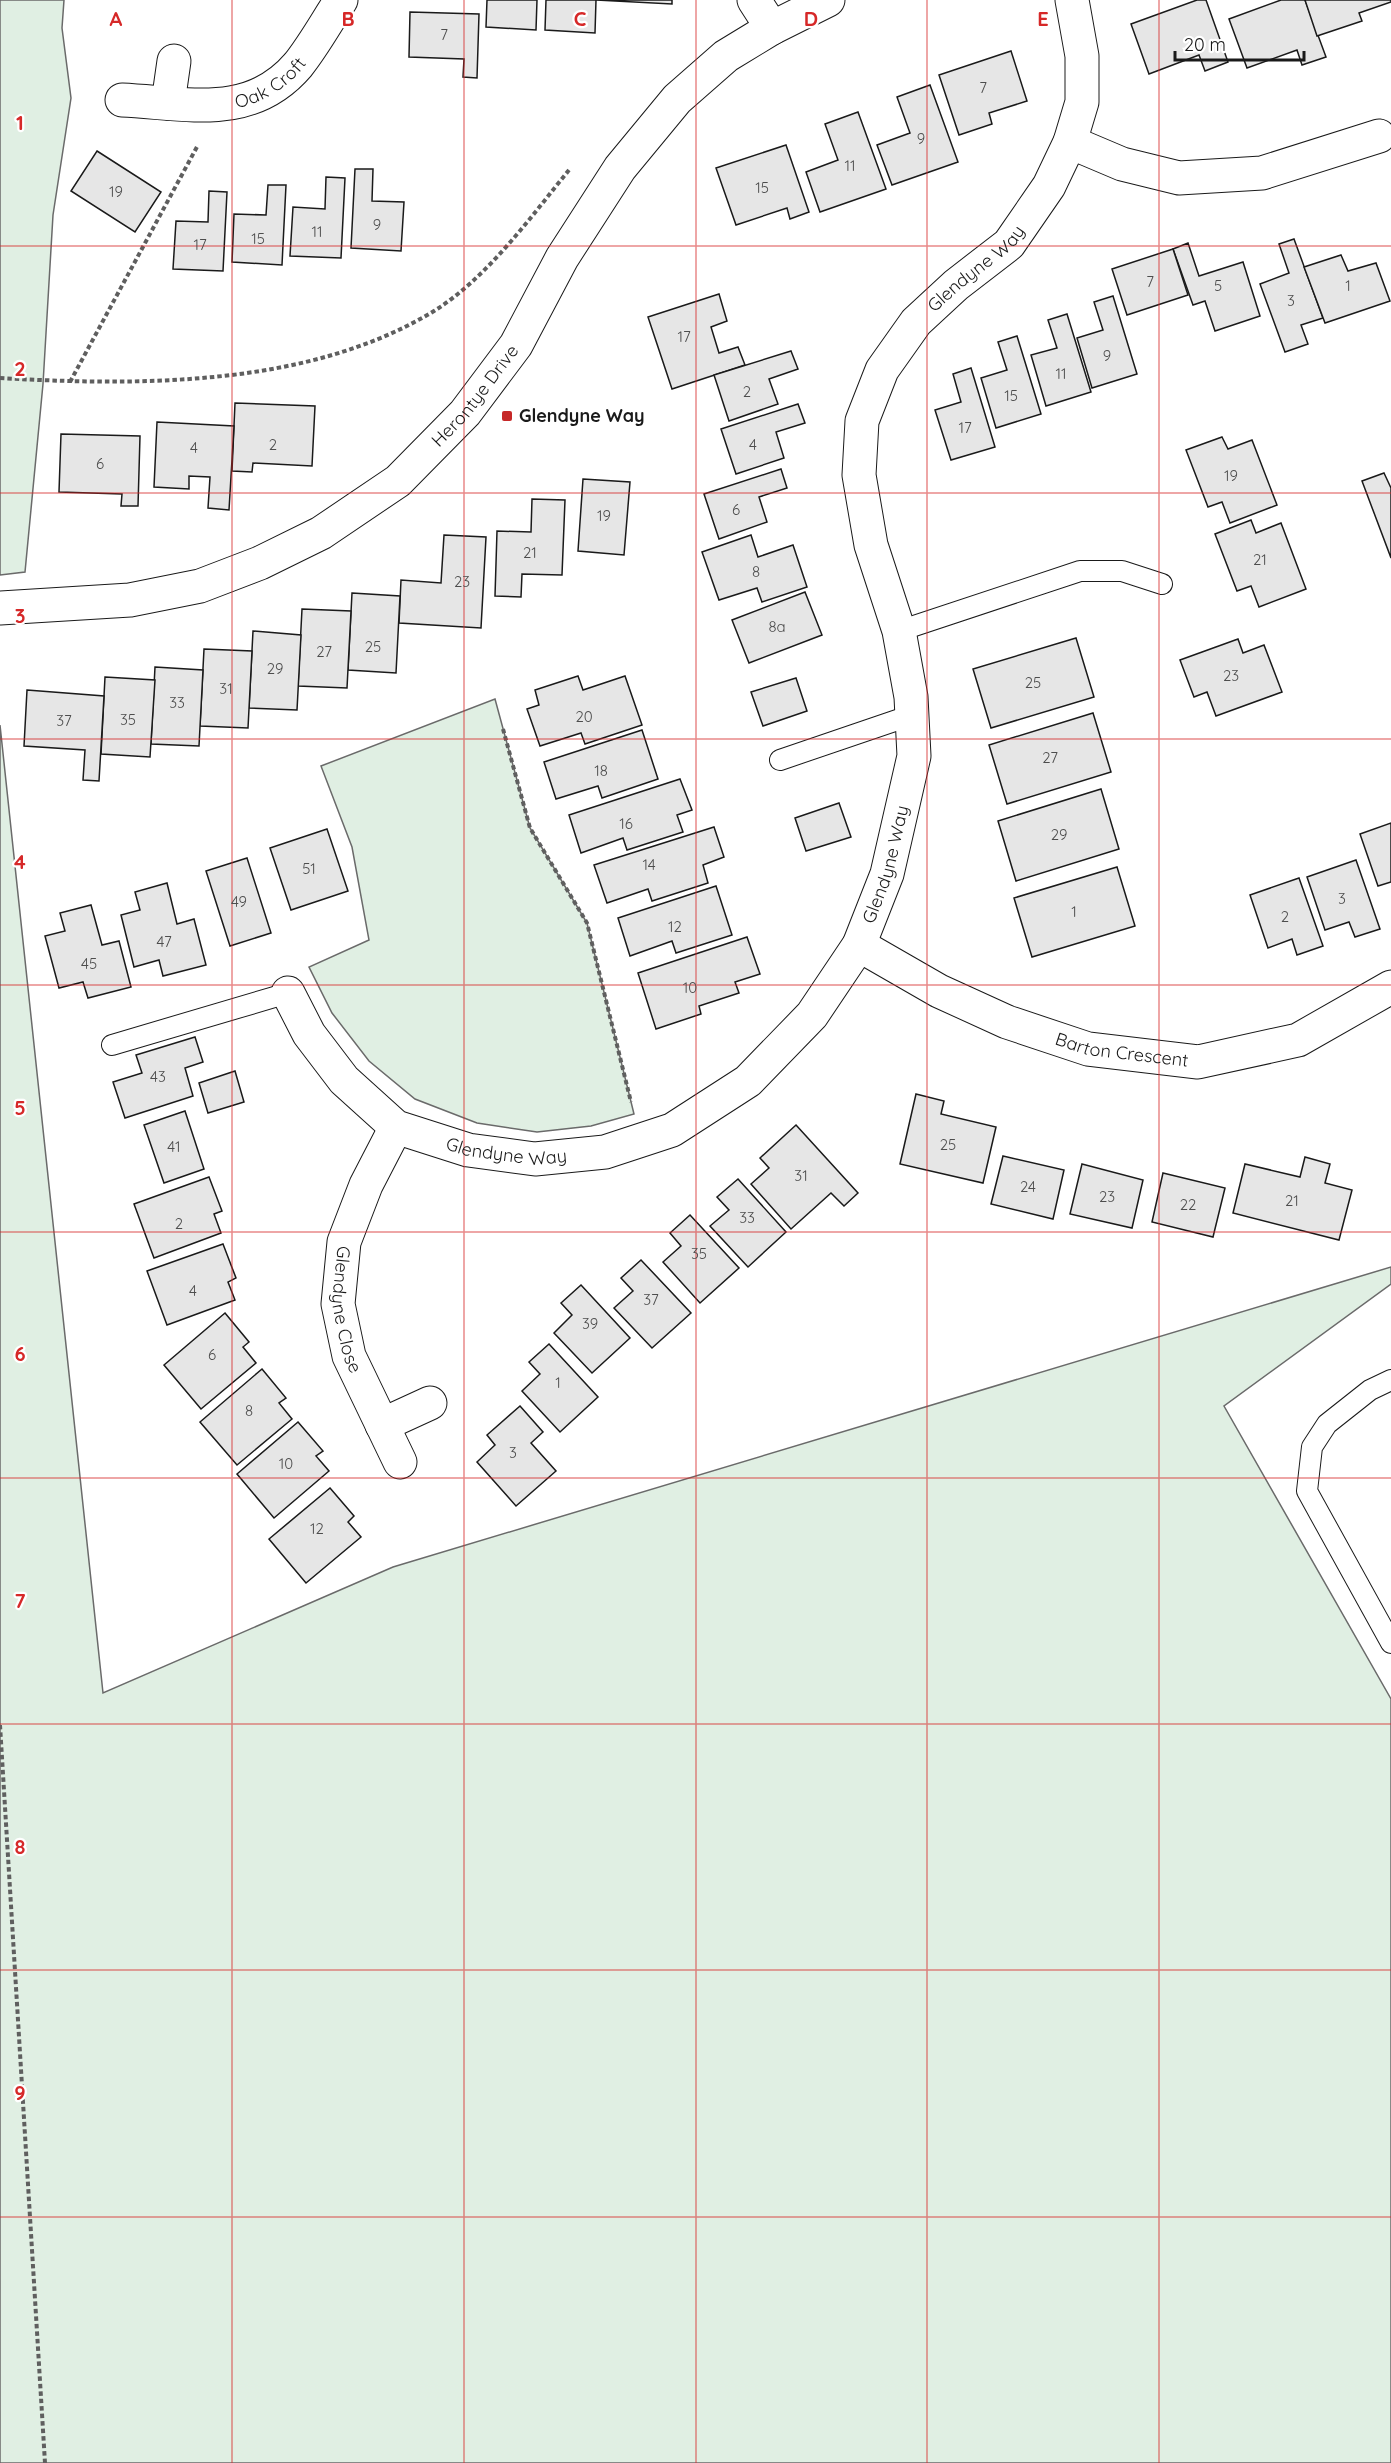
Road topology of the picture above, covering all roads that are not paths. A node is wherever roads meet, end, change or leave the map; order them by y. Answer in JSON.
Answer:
{"nodes":[{"id":1,"x":341,"y":0,"type":"edge"},
{"id":2,"x":754,"y":0,"type":"edge"},
{"id":3,"x":828,"y":0,"type":"edge"},
{"id":4,"x":1072,"y":0,"type":"edge"},
{"id":5,"x":772,"y":28,"type":"junction"},
{"id":6,"x":174,"y":61,"type":"dead end"},
{"id":7,"x":122,"y":100,"type":"dead end"},
{"id":8,"x":168,"y":103,"type":"junction"},
{"id":9,"x":1379,"y":136,"type":"dead end"},
{"id":10,"x":1070,"y":142,"type":"junction"},
{"id":11,"x":1162,"y":584,"type":"dead end"},
{"id":12,"x":0,"y":609,"type":"edge"},
{"id":13,"x":899,"y":631,"type":"junction"},
{"id":14,"x":912,"y":715,"type":"junction"},
{"id":15,"x":780,"y":760,"type":"dead end"},
{"id":16,"x":859,"y":945,"type":"junction"},
{"id":17,"x":1391,"y":987,"type":"edge"},
{"id":18,"x":288,"y":993,"type":"joint"},
{"id":19,"x":112,"y":1045,"type":"dead end"},
{"id":20,"x":396,"y":1127,"type":"junction"},
{"id":21,"x":1391,"y":1380,"type":"edge"},
{"id":22,"x":430,"y":1403,"type":"dead end"},
{"id":23,"x":382,"y":1425,"type":"junction"},
{"id":24,"x":400,"y":1462,"type":"dead end"},
{"id":25,"x":1391,"y":1643,"type":"edge"}],
"edges":[{"from":1,"to":8,"type":"street","name":"Oak Croft"},
{"from":2,"to":5,"type":"street"},
{"from":3,"to":5,"type":"street","name":"Herontye Drive"},
{"from":4,"to":10,"type":"street","name":"Glendyne Way"},
{"from":5,"to":12,"type":"street","name":"Herontye Drive"},
{"from":6,"to":8,"type":"street"},
{"from":7,"to":8,"type":"street","name":"Oak Croft"},
{"from":9,"to":10,"type":"street"},
{"from":10,"to":13,"type":"street","name":"Glendyne Way"},
{"from":11,"to":13,"type":"lane"},
{"from":13,"to":14,"type":"street","name":"Glendyne Way"},
{"from":14,"to":15,"type":"lane"},
{"from":14,"to":16,"type":"street","name":"Glendyne Way"},
{"from":16,"to":17,"type":"street","name":"Barton Crescent"},
{"from":16,"to":20,"type":"street","name":"Glendyne Way"},
{"from":18,"to":19,"type":"lane"},
{"from":18,"to":20,"type":"street","name":"Glendyne Way"},
{"from":20,"to":23,"type":"street","name":"Glendyne Close"},
{"from":21,"to":25,"type":"lane"},
{"from":22,"to":23,"type":"street"},
{"from":23,"to":24,"type":"street","name":"Glendyne Close"}]}
